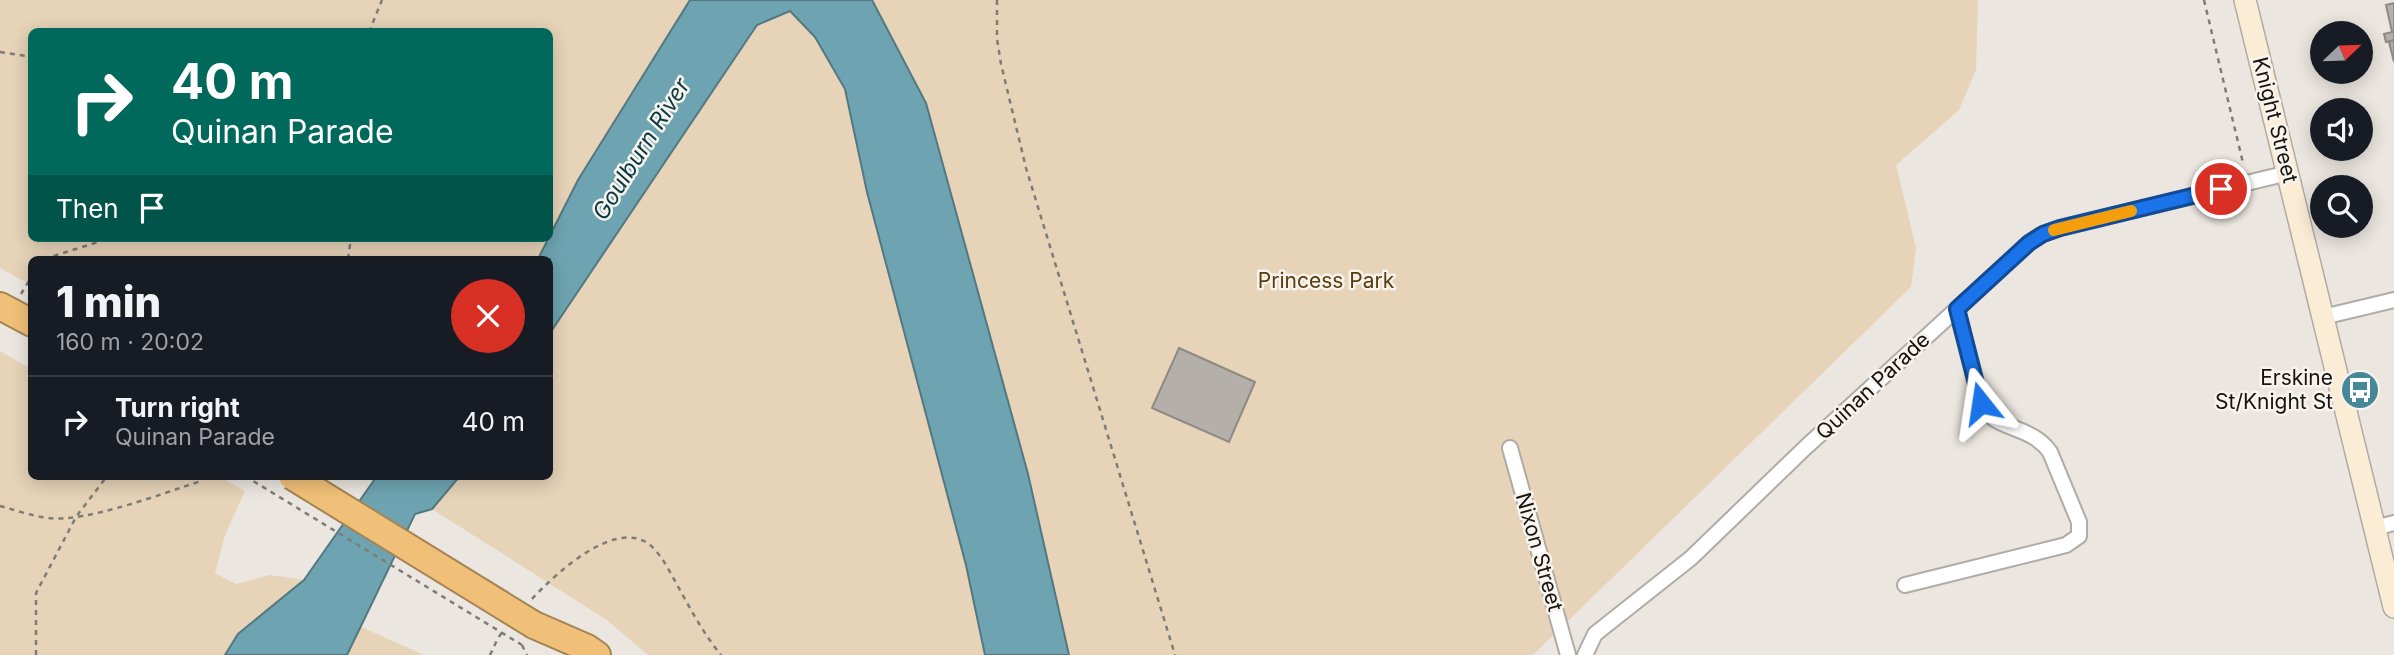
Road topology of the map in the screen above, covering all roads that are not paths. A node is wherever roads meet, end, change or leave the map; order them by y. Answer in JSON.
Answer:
{"nodes":[{"id":1,"x":2245,"y":0,"type":"edge"},
{"id":2,"x":2288,"y":173,"type":"junction"},
{"id":3,"x":2394,"y":300,"type":"edge"},
{"id":4,"x":0,"y":306,"type":"edge"},
{"id":5,"x":1957,"y":309,"type":"junction"},
{"id":6,"x":2323,"y":317,"type":"junction"},
{"id":7,"x":28,"y":321,"type":"edge"},
{"id":8,"x":1510,"y":448,"type":"dead end"},
{"id":9,"x":298,"y":480,"type":"edge"},
{"id":10,"x":2384,"y":526,"type":"edge"},
{"id":11,"x":1905,"y":584,"type":"dead end"},
{"id":12,"x":2394,"y":607,"type":"edge"},
{"id":13,"x":526,"y":626,"type":"junction"},
{"id":14,"x":570,"y":655,"type":"edge"},
{"id":15,"x":597,"y":655,"type":"edge"},
{"id":16,"x":1568,"y":655,"type":"edge"},
{"id":17,"x":1585,"y":655,"type":"edge"}],
"edges":[{"from":1,"to":2,"type":"street","name":"Knight Street"},
{"from":2,"to":5,"type":"street","name":"Quinan Parade"},
{"from":2,"to":6,"type":"street","name":"Knight Street"},
{"from":3,"to":6,"type":"street"},
{"from":4,"to":7,"type":"highway"},
{"from":5,"to":11,"type":"street"},
{"from":5,"to":17,"type":"street","name":"Quinan Parade"},
{"from":6,"to":10,"type":"street","name":"Knight Street"},
{"from":8,"to":16,"type":"street","name":"Nixon Street"},
{"from":9,"to":13,"type":"highway","bridge":true},
{"from":10,"to":12,"type":"street","name":"Knight Street"},
{"from":13,"to":14,"type":"highway"},
{"from":13,"to":15,"type":"highway"}]}
